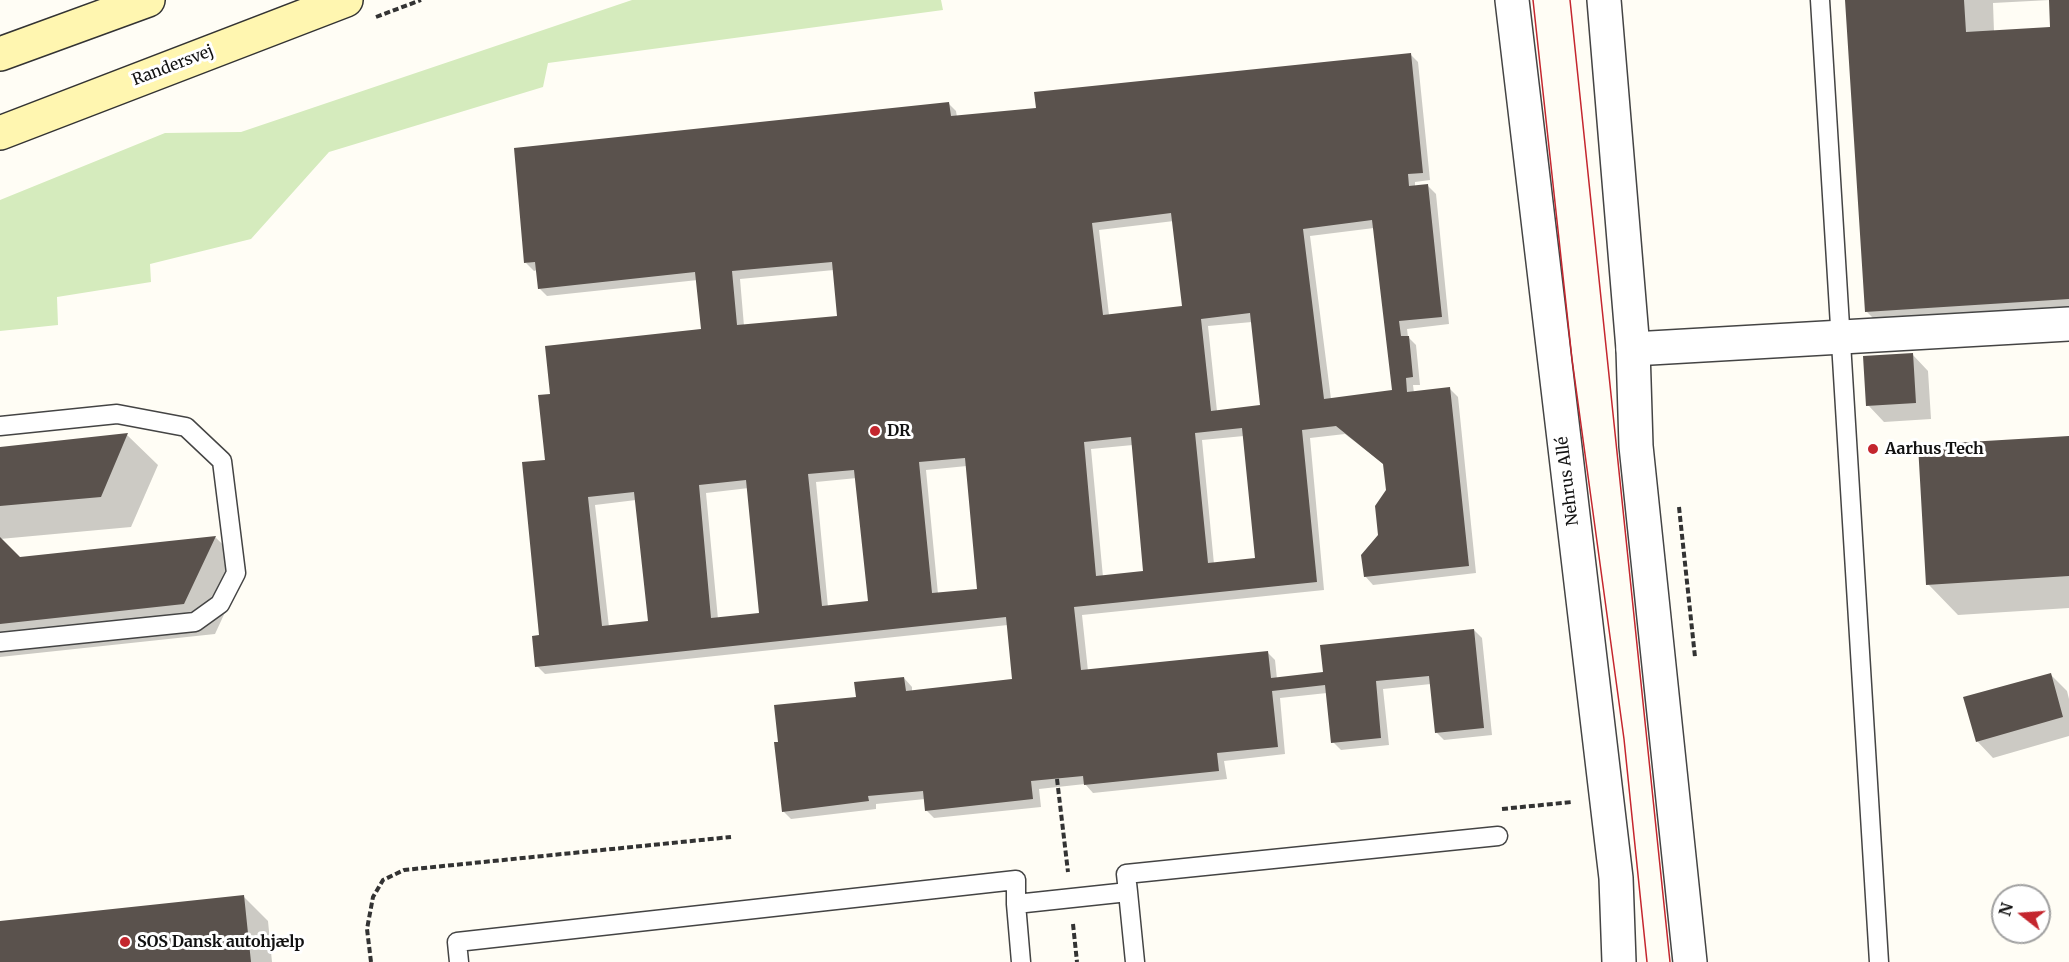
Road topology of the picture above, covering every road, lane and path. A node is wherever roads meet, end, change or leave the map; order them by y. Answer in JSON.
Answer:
{"nodes":[{"id":1,"x":148,"y":0,"type":"edge"},
{"id":2,"x":345,"y":0,"type":"edge"},
{"id":3,"x":1512,"y":0,"type":"edge"},
{"id":4,"x":1604,"y":0,"type":"edge"},
{"id":5,"x":1820,"y":0,"type":"edge"},
{"id":6,"x":0,"y":54,"type":"edge"},
{"id":7,"x":0,"y":133,"type":"edge"},
{"id":8,"x":2069,"y":324,"type":"edge"},
{"id":9,"x":1841,"y":339,"type":"junction"},
{"id":10,"x":1633,"y":349,"type":"junction"},
{"id":11,"x":0,"y":426,"type":"edge"},
{"id":12,"x":0,"y":642,"type":"edge"},
{"id":13,"x":1606,"y":799,"type":"junction"},
{"id":14,"x":1498,"y":836,"type":"joint"},
{"id":15,"x":731,"y":837,"type":"dead end"},
{"id":16,"x":1128,"y":892,"type":"junction"},
{"id":17,"x":1016,"y":904,"type":"junction"},
{"id":18,"x":370,"y":962,"type":"edge"},
{"id":19,"x":459,"y":962,"type":"edge"},
{"id":20,"x":1021,"y":962,"type":"edge"},
{"id":21,"x":1135,"y":962,"type":"edge"},
{"id":22,"x":1619,"y":962,"type":"edge"},
{"id":23,"x":1690,"y":962,"type":"edge"},
{"id":24,"x":1879,"y":962,"type":"edge"}],
"edges":[{"from":1,"to":6,"type":"main road"},
{"from":2,"to":7,"type":"main road","name":"Randersvej"},
{"from":3,"to":13,"type":"street","name":"Nehrus Allé"},
{"from":4,"to":10,"type":"street"},
{"from":5,"to":9,"type":"lane"},
{"from":8,"to":9,"type":"street"},
{"from":9,"to":10,"type":"street"},
{"from":9,"to":24,"type":"lane"},
{"from":10,"to":23,"type":"street"},
{"from":11,"to":12,"type":"lane"},
{"from":13,"to":14,"type":"path"},
{"from":13,"to":22,"type":"street","name":"Nehrus Allé"},
{"from":14,"to":16,"type":"lane"},
{"from":15,"to":18,"type":"path"},
{"from":16,"to":17,"type":"lane"},
{"from":16,"to":21,"type":"lane"},
{"from":17,"to":19,"type":"lane"},
{"from":17,"to":20,"type":"lane"}]}
